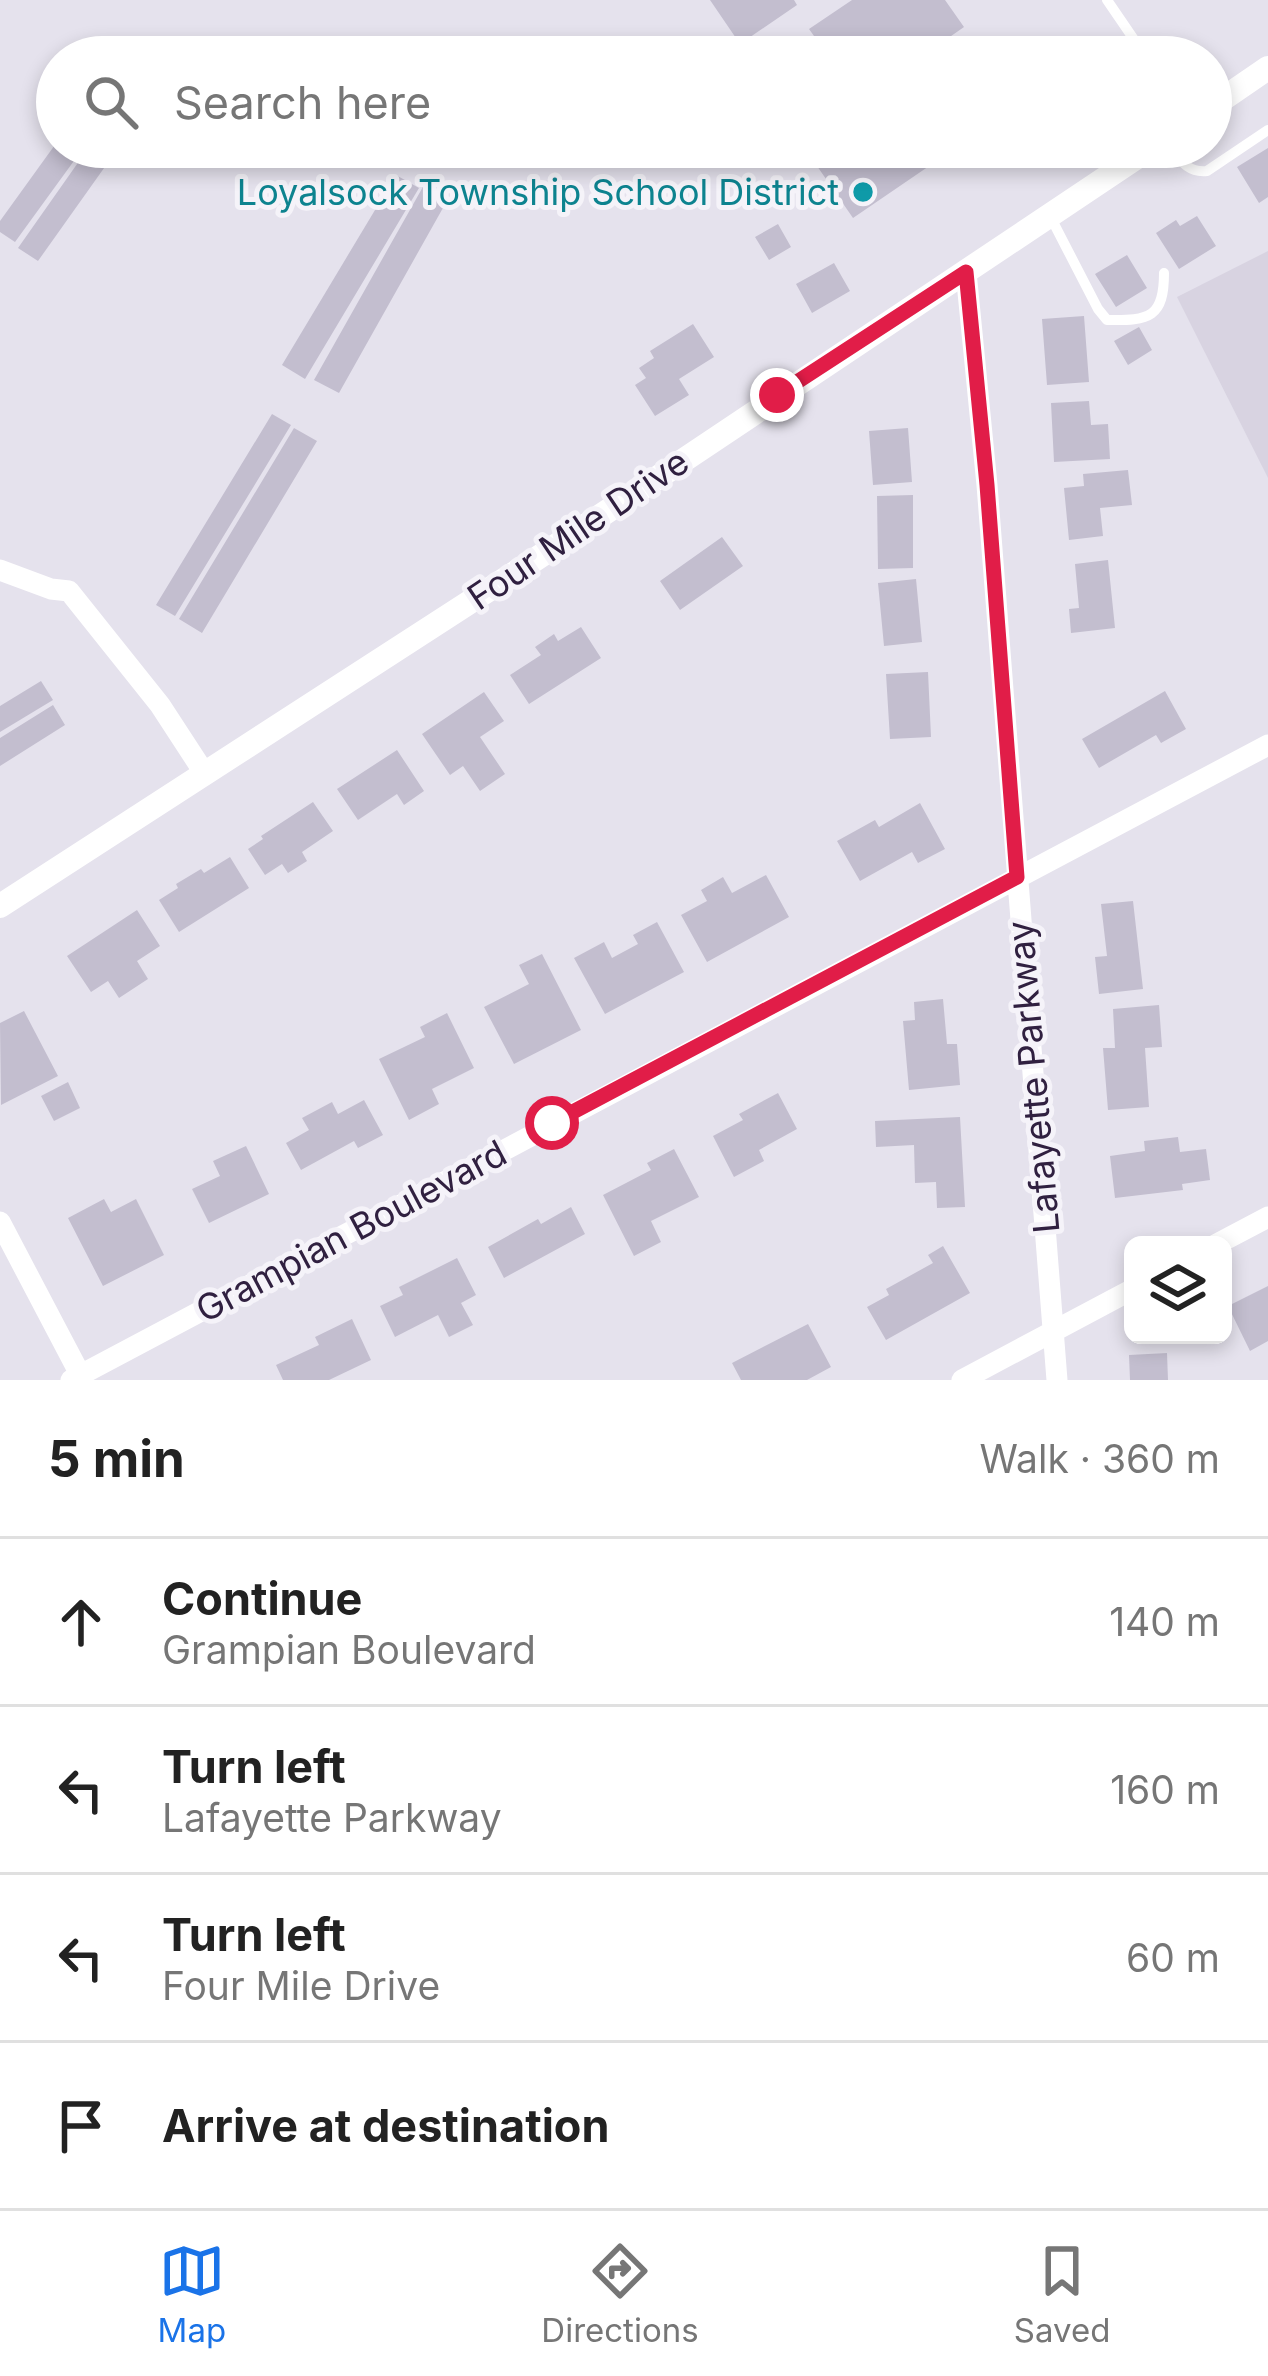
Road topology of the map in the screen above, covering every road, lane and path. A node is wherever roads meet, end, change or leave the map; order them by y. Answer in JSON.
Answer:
{"nodes":[{"id":1,"x":1107,"y":0,"type":"edge"},
{"id":2,"x":1132,"y":36,"type":"edge"},
{"id":3,"x":1268,"y":68,"type":"edge"},
{"id":4,"x":1232,"y":93,"type":"edge"},
{"id":5,"x":1268,"y":130,"type":"edge"},
{"id":6,"x":1232,"y":154,"type":"edge"},
{"id":7,"x":1121,"y":168,"type":"edge"},
{"id":8,"x":1050,"y":216,"type":"junction"},
{"id":9,"x":966,"y":272,"type":"junction"},
{"id":10,"x":1164,"y":272,"type":"dead end"},
{"id":11,"x":0,"y":571,"type":"edge"},
{"id":12,"x":1268,"y":745,"type":"edge"},
{"id":13,"x":205,"y":774,"type":"junction"},
{"id":14,"x":1017,"y":877,"type":"junction"},
{"id":15,"x":0,"y":906,"type":"edge"},
{"id":16,"x":1268,"y":1217,"type":"edge"},
{"id":17,"x":0,"y":1222,"type":"edge"},
{"id":18,"x":1232,"y":1236,"type":"edge"},
{"id":19,"x":1124,"y":1294,"type":"edge"},
{"id":20,"x":1053,"y":1332,"type":"junction"},
{"id":21,"x":78,"y":1378,"type":"edge"},
{"id":22,"x":962,"y":1380,"type":"edge"},
{"id":23,"x":1057,"y":1380,"type":"edge"}],
"edges":[{"from":1,"to":2,"type":"lane"},
{"from":3,"to":4,"type":"street"},
{"from":5,"to":6,"type":"lane"},
{"from":7,"to":8,"type":"street","name":"Four Mile Drive"},
{"from":8,"to":9,"type":"street","name":"Four Mile Drive"},
{"from":8,"to":10,"type":"lane"},
{"from":9,"to":13,"type":"street","name":"Four Mile Drive"},
{"from":9,"to":14,"type":"street","name":"Lafayette Parkway"},
{"from":11,"to":13,"type":"street"},
{"from":12,"to":14,"type":"street","name":"Grampian Boulevard"},
{"from":13,"to":15,"type":"street","name":"Four Mile Drive"},
{"from":14,"to":20,"type":"street","name":"Lafayette Parkway"},
{"from":14,"to":21,"type":"street","name":"Grampian Boulevard"},
{"from":16,"to":18,"type":"street"},
{"from":17,"to":21,"type":"street"},
{"from":19,"to":20,"type":"street"},
{"from":20,"to":22,"type":"street"},
{"from":20,"to":23,"type":"street","name":"Lafayette Parkway"}]}
